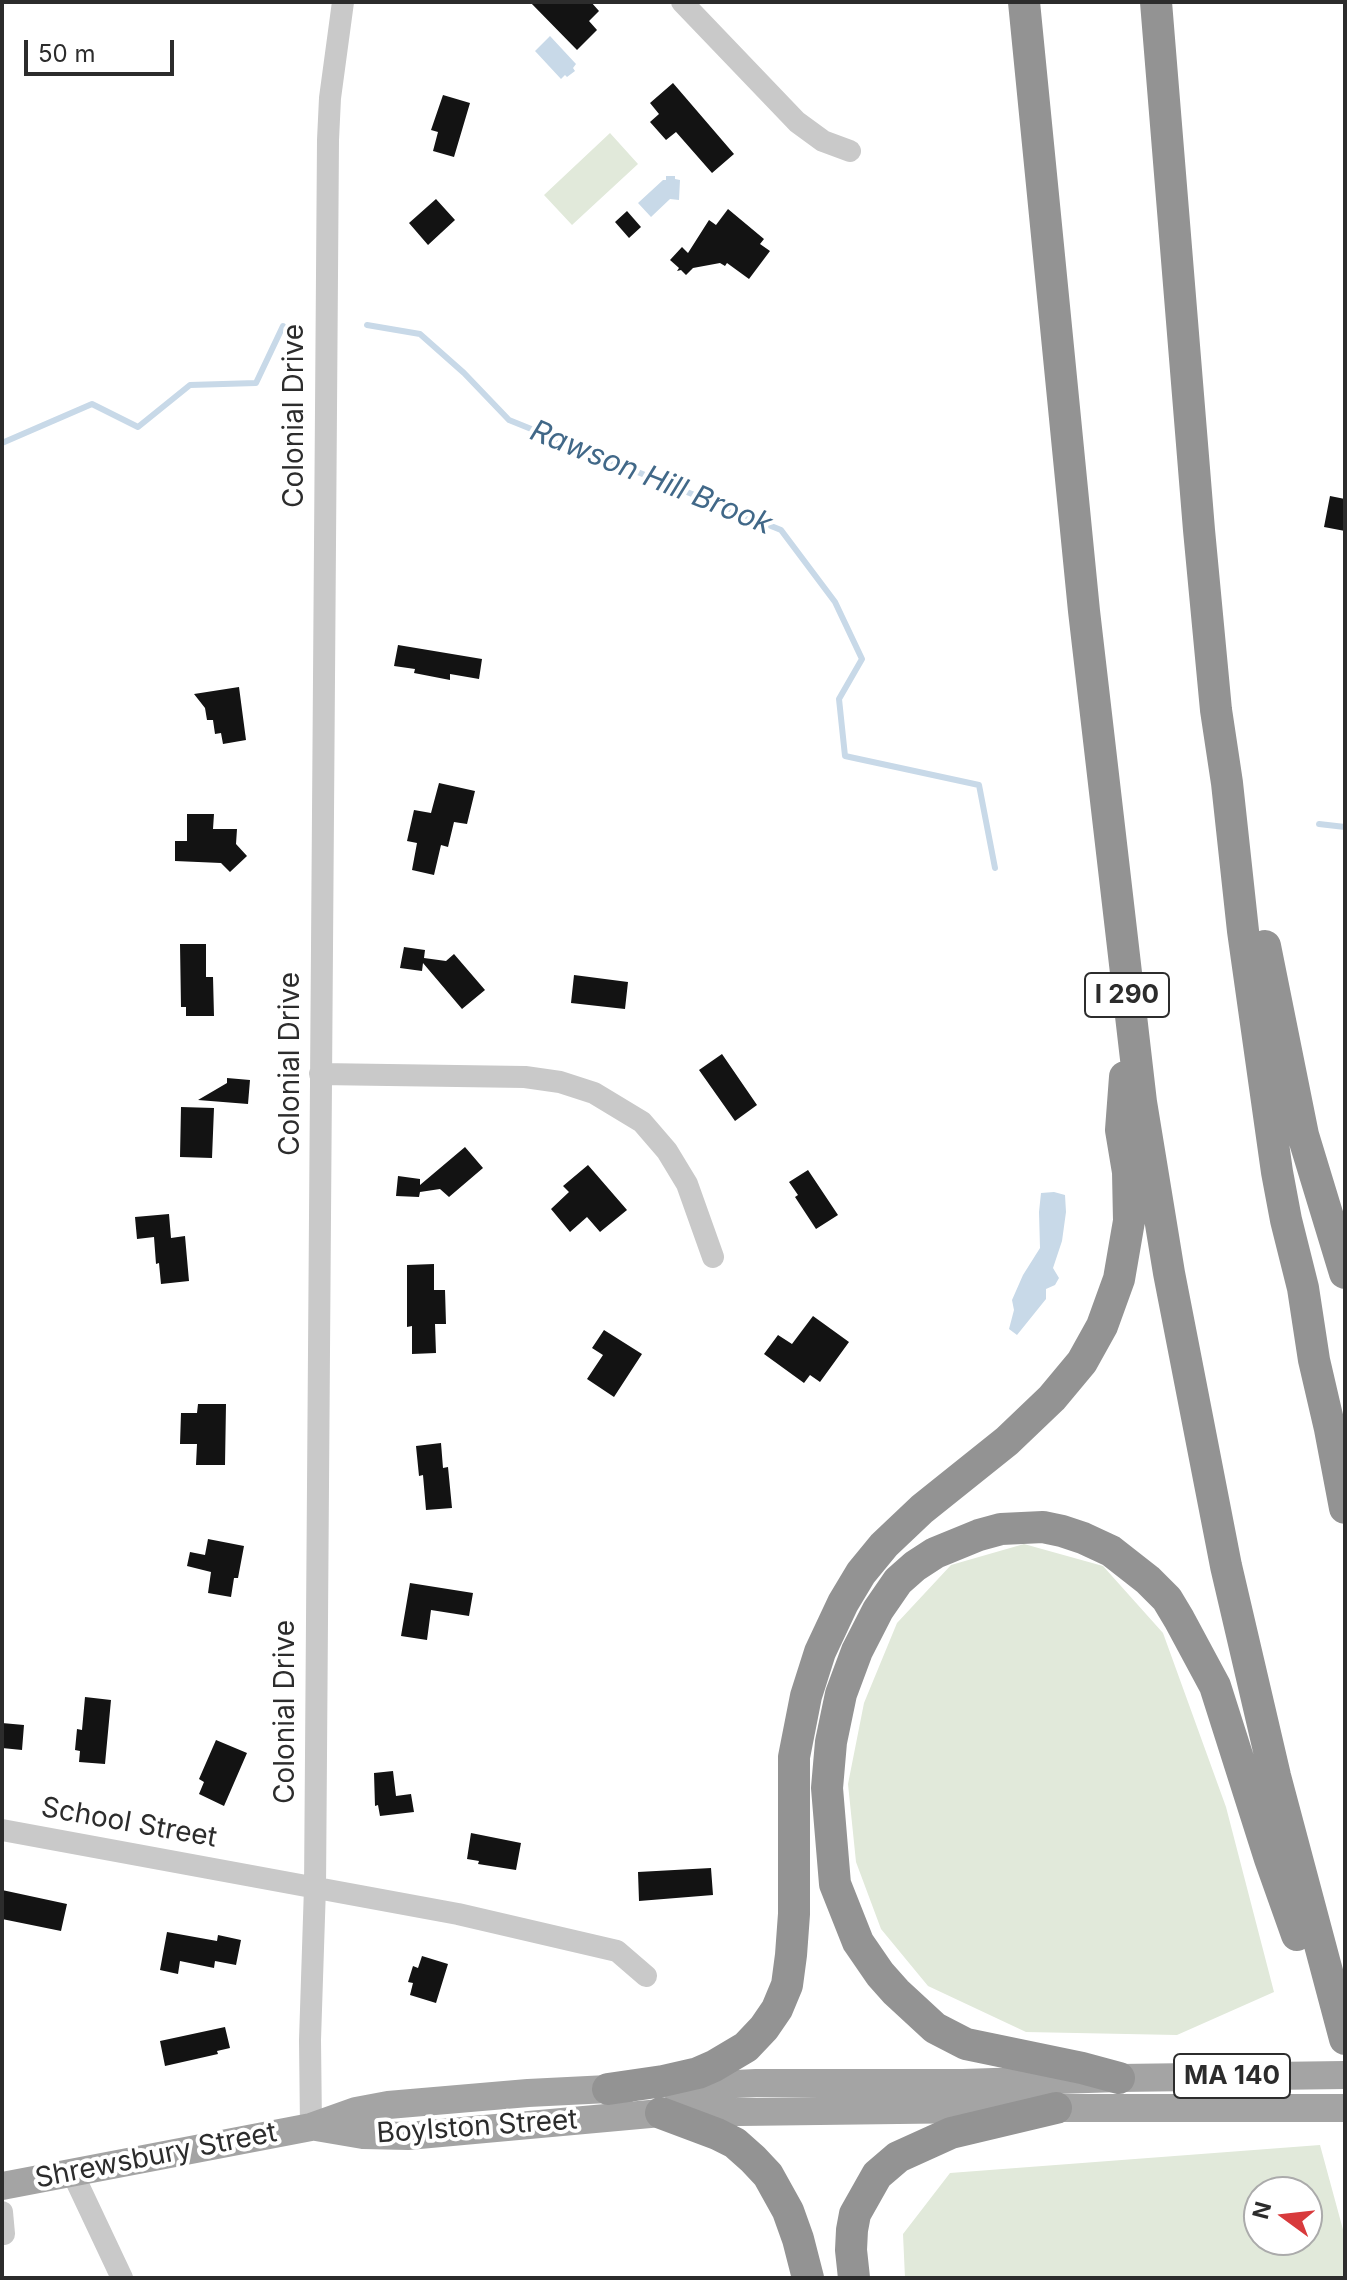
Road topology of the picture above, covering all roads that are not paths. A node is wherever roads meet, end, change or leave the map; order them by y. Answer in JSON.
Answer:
{"nodes":[{"id":1,"x":343,"y":2,"type":"edge"},
{"id":2,"x":682,"y":2,"type":"edge"},
{"id":3,"x":1024,"y":2,"type":"edge"},
{"id":4,"x":1156,"y":2,"type":"edge"},
{"id":5,"x":850,"y":151,"type":"dead end"},
{"id":6,"x":1227,"y":783,"type":"junction"},
{"id":7,"x":1130,"y":1022,"type":"junction"},
{"id":8,"x":320,"y":1074,"type":"junction"},
{"id":9,"x":713,"y":1257,"type":"dead end"},
{"id":10,"x":1345,"y":1273,"type":"edge"},
{"id":11,"x":1345,"y":1508,"type":"edge"},
{"id":12,"x":2,"y":1830,"type":"edge"},
{"id":13,"x":315,"y":1887,"type":"junction"},
{"id":14,"x":646,"y":1976,"type":"dead end"},
{"id":15,"x":1345,"y":2039,"type":"edge"},
{"id":16,"x":1345,"y":2046,"type":"edge"},
{"id":17,"x":1345,"y":2075,"type":"edge"},
{"id":18,"x":608,"y":2089,"type":"junction"},
{"id":19,"x":1120,"y":2094,"type":"junction"},
{"id":20,"x":1056,"y":2108,"type":"junction"},
{"id":21,"x":1345,"y":2108,"type":"edge"},
{"id":22,"x":661,"y":2113,"type":"junction"},
{"id":23,"x":311,"y":2127,"type":"junction"},
{"id":24,"x":72,"y":2172,"type":"junction"},
{"id":25,"x":2,"y":2186,"type":"edge"},
{"id":26,"x":2,"y":2212,"type":"edge"},
{"id":27,"x":2,"y":2234,"type":"edge"},
{"id":28,"x":122,"y":2278,"type":"edge"},
{"id":29,"x":808,"y":2278,"type":"edge"},
{"id":30,"x":854,"y":2278,"type":"edge"}],
"edges":[{"from":1,"to":8,"type":"street","name":"Colonial Drive"},
{"from":2,"to":5,"type":"street"},
{"from":3,"to":7,"type":"highway","number":"I 290"},
{"from":4,"to":6,"type":"highway"},
{"from":6,"to":10,"type":"highway"},
{"from":6,"to":11,"type":"highway"},
{"from":7,"to":15,"type":"highway","number":"I 290"},
{"from":7,"to":18,"type":"highway"},
{"from":8,"to":9,"type":"street"},
{"from":8,"to":13,"type":"street","name":"Colonial Drive"},
{"from":12,"to":13,"type":"street","name":"School Street"},
{"from":13,"to":14,"type":"street"},
{"from":13,"to":23,"type":"street","name":"Colonial Drive"},
{"from":16,"to":19,"type":"highway"},
{"from":17,"to":19,"type":"main road","name":"Boylston Street","number":"MA 140"},
{"from":18,"to":19,"type":"main road","name":"Boylston Street","number":"MA 140"},
{"from":18,"to":23,"type":"main road","name":"Boylston Street","number":"MA 140"},
{"from":19,"to":20,"type":"main road","name":"Boylston Street","number":"MA 140"},
{"from":19,"to":21,"type":"main road","name":"Boylston Street","number":"MA 140"},
{"from":20,"to":22,"type":"main road","name":"Boylston Street","number":"MA 140"},
{"from":20,"to":30,"type":"highway"},
{"from":22,"to":23,"type":"main road","name":"Boylston Street","number":"MA 140"},
{"from":22,"to":29,"type":"highway"},
{"from":23,"to":24,"type":"main road","name":"Shrewsbury Street","number":"MA 140"},
{"from":24,"to":25,"type":"main road","name":"Shrewsbury Street","number":"MA 140"},
{"from":24,"to":28,"type":"street"},
{"from":26,"to":27,"type":"street"}]}
